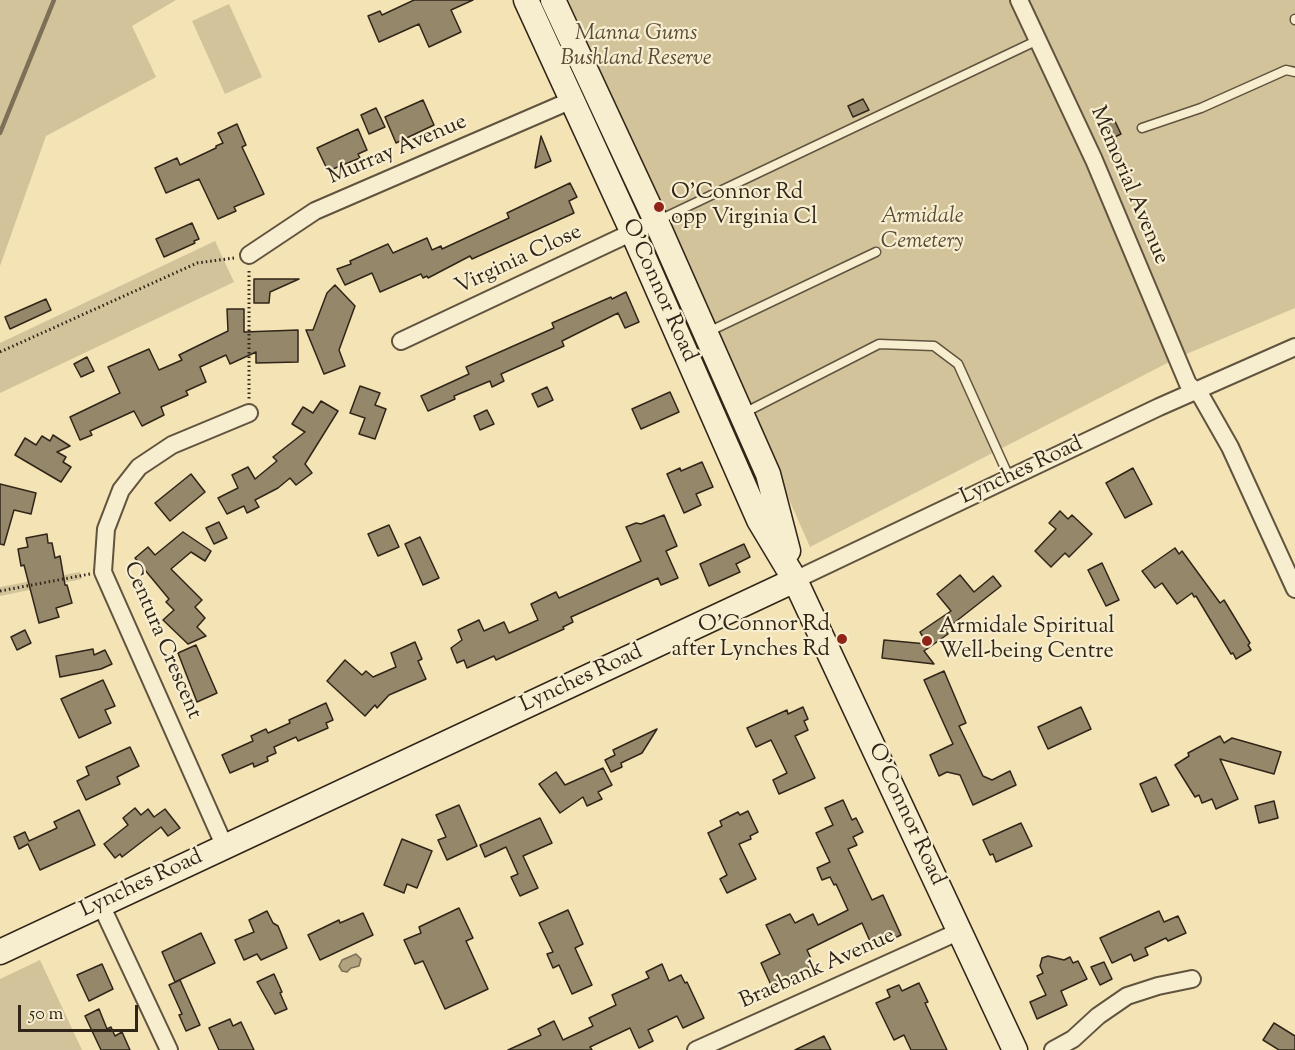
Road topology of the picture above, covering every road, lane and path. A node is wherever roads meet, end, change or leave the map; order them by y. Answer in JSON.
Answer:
{"nodes":[{"id":1,"x":526,"y":0,"type":"edge"},
{"id":2,"x":553,"y":0,"type":"edge"},
{"id":3,"x":1019,"y":0,"type":"edge"},
{"id":4,"x":1038,"y":40,"type":"junction"},
{"id":5,"x":1295,"y":72,"type":"edge"},
{"id":6,"x":572,"y":100,"type":"junction"},
{"id":7,"x":1142,"y":128,"type":"dead end"},
{"id":8,"x":656,"y":221,"type":"junction"},
{"id":9,"x":633,"y":233,"type":"junction"},
{"id":10,"x":876,"y":252,"type":"dead end"},
{"id":11,"x":243,"y":260,"type":"junction"},
{"id":12,"x":705,"y":333,"type":"junction"},
{"id":13,"x":401,"y":341,"type":"dead end"},
{"id":14,"x":1295,"y":346,"type":"edge"},
{"id":15,"x":0,"y":352,"type":"edge"},
{"id":16,"x":249,"y":389,"type":"dead end"},
{"id":17,"x":1195,"y":390,"type":"junction"},
{"id":18,"x":249,"y":413,"type":"dead end"},
{"id":19,"x":741,"y":414,"type":"junction"},
{"id":20,"x":1009,"y":477,"type":"junction"},
{"id":21,"x":92,"y":573,"type":"dead end"},
{"id":22,"x":795,"y":580,"type":"junction"},
{"id":23,"x":1295,"y":589,"type":"edge"},
{"id":24,"x":0,"y":591,"type":"edge"},
{"id":25,"x":225,"y":847,"type":"junction"},
{"id":26,"x":101,"y":905,"type":"junction"},
{"id":27,"x":960,"y":931,"type":"junction"},
{"id":28,"x":0,"y":952,"type":"edge"},
{"id":29,"x":1192,"y":979,"type":"dead end"},
{"id":30,"x":170,"y":1050,"type":"edge"},
{"id":31,"x":696,"y":1050,"type":"edge"},
{"id":32,"x":1015,"y":1050,"type":"edge"},
{"id":33,"x":1053,"y":1050,"type":"edge"}],
"edges":[{"from":1,"to":6,"type":"street","name":"O'Connor Road"},
{"from":2,"to":8,"type":"street","name":"O'Connor Road"},
{"from":3,"to":4,"type":"street","name":"Memorial Avenue"},
{"from":4,"to":8,"type":"lane"},
{"from":4,"to":17,"type":"street","name":"Memorial Avenue"},
{"from":5,"to":7,"type":"lane"},
{"from":6,"to":9,"type":"street","name":"O'Connor Road"},
{"from":6,"to":11,"type":"street","name":"Murray Avenue"},
{"from":8,"to":9,"type":"street","name":"Virginia Close"},
{"from":8,"to":12,"type":"street","name":"O'Connor Road"},
{"from":9,"to":13,"type":"street","name":"Virginia Close"},
{"from":9,"to":22,"type":"street","name":"O'Connor Road"},
{"from":10,"to":12,"type":"lane"},
{"from":11,"to":15,"type":"path"},
{"from":11,"to":16,"type":"path"},
{"from":12,"to":19,"type":"street","name":"O'Connor Road"},
{"from":14,"to":17,"type":"street","name":"Lynches Road"},
{"from":17,"to":20,"type":"street","name":"Lynches Road"},
{"from":17,"to":23,"type":"street","name":"Memorial Avenue"},
{"from":18,"to":25,"type":"street","name":"Centura Crescent"},
{"from":19,"to":20,"type":"lane"},
{"from":19,"to":22,"type":"street","name":"O'Connor Road"},
{"from":20,"to":22,"type":"street","name":"Lynches Road"},
{"from":21,"to":24,"type":"path"},
{"from":22,"to":25,"type":"street","name":"Lynches Road"},
{"from":22,"to":27,"type":"street","name":"O'Connor Road"},
{"from":25,"to":26,"type":"street","name":"Lynches Road"},
{"from":26,"to":28,"type":"street","name":"Lynches Road"},
{"from":26,"to":30,"type":"street"},
{"from":27,"to":31,"type":"street","name":"Braebank Avenue"},
{"from":27,"to":32,"type":"street","name":"O'Connor Road"},
{"from":29,"to":33,"type":"street"}]}
